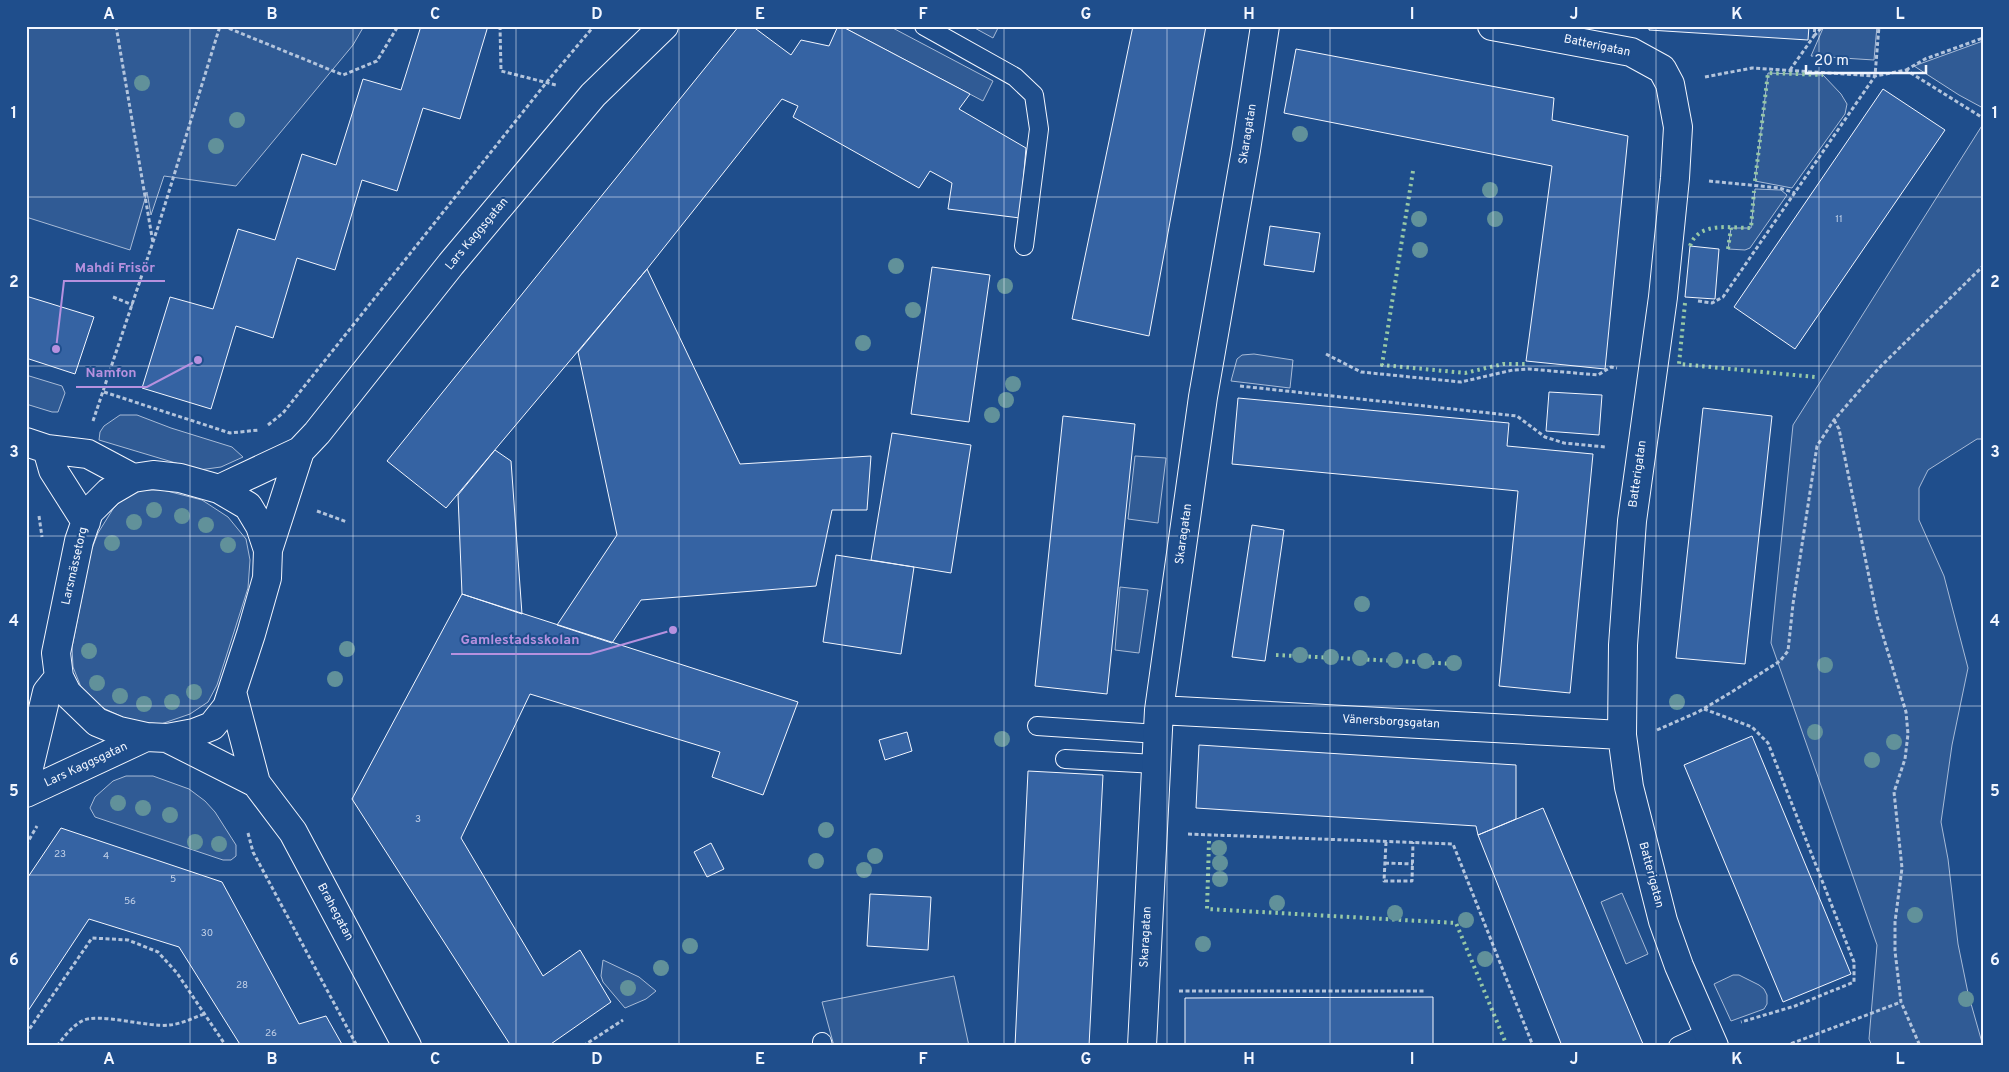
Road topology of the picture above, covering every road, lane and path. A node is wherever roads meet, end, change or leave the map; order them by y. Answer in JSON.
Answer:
{"nodes":[{"id":1,"x":116,"y":26,"type":"edge"},
{"id":2,"x":221,"y":26,"type":"edge"},
{"id":3,"x":398,"y":26,"type":"edge"},
{"id":4,"x":500,"y":26,"type":"edge"},
{"id":5,"x":594,"y":26,"type":"edge"},
{"id":6,"x":664,"y":26,"type":"edge"},
{"id":7,"x":924,"y":26,"type":"edge"},
{"id":8,"x":1265,"y":26,"type":"edge"},
{"id":9,"x":1492,"y":26,"type":"edge"},
{"id":10,"x":1815,"y":26,"type":"edge"},
{"id":11,"x":1823,"y":26,"type":"edge"},
{"id":12,"x":1879,"y":26,"type":"edge"},
{"id":13,"x":1814,"y":36,"type":"junction"},
{"id":14,"x":1983,"y":38,"type":"edge"},
{"id":15,"x":1906,"y":70,"type":"junction"},
{"id":16,"x":1790,"y":71,"type":"junction"},
{"id":17,"x":1875,"y":76,"type":"junction"},
{"id":18,"x":546,"y":83,"type":"junction"},
{"id":19,"x":1670,"y":84,"type":"junction"},
{"id":20,"x":593,"y":95,"type":"junction"},
{"id":21,"x":1983,"y":118,"type":"edge"},
{"id":22,"x":1675,"y":178,"type":"junction"},
{"id":23,"x":1795,"y":193,"type":"junction"},
{"id":24,"x":153,"y":244,"type":"junction"},
{"id":25,"x":1024,"y":246,"type":"dead end"},
{"id":26,"x":1983,"y":266,"type":"edge"},
{"id":27,"x":113,"y":297,"type":"dead end"},
{"id":28,"x":1663,"y":297,"type":"junction"},
{"id":29,"x":133,"y":305,"type":"junction"},
{"id":30,"x":1326,"y":354,"type":"dead end"},
{"id":31,"x":1653,"y":372,"type":"junction"},
{"id":32,"x":1205,"y":382,"type":"junction"},
{"id":33,"x":104,"y":392,"type":"junction"},
{"id":34,"x":1834,"y":420,"type":"junction"},
{"id":35,"x":37,"y":445,"type":"edge"},
{"id":36,"x":300,"y":451,"type":"junction"},
{"id":37,"x":78,"y":452,"type":"junction"},
{"id":38,"x":1642,"y":452,"type":"junction"},
{"id":39,"x":133,"y":478,"type":"junction"},
{"id":40,"x":219,"y":489,"type":"junction"},
{"id":41,"x":86,"y":522,"type":"junction"},
{"id":42,"x":268,"y":550,"type":"junction"},
{"id":43,"x":59,"y":677,"type":"junction"},
{"id":44,"x":232,"y":692,"type":"junction"},
{"id":45,"x":1704,"y":708,"type":"junction"},
{"id":46,"x":1158,"y":722,"type":"junction"},
{"id":47,"x":1037,"y":726,"type":"dead end"},
{"id":48,"x":1622,"y":735,"type":"junction"},
{"id":49,"x":156,"y":738,"type":"junction"},
{"id":50,"x":1066,"y":759,"type":"dead end"},
{"id":51,"x":1156,"y":764,"type":"junction"},
{"id":52,"x":26,"y":780,"type":"edge"},
{"id":53,"x":256,"y":783,"type":"junction"},
{"id":54,"x":26,"y":793,"type":"edge"},
{"id":55,"x":39,"y":822,"type":"dead end"},
{"id":56,"x":246,"y":826,"type":"dead end"},
{"id":57,"x":1152,"y":832,"type":"junction"},
{"id":58,"x":1386,"y":842,"type":"junction"},
{"id":59,"x":1413,"y":842,"type":"junction"},
{"id":60,"x":26,"y":845,"type":"edge"},
{"id":61,"x":1385,"y":863,"type":"junction"},
{"id":62,"x":1413,"y":864,"type":"junction"},
{"id":63,"x":1143,"y":991,"type":"junction"},
{"id":64,"x":1425,"y":991,"type":"dead end"},
{"id":65,"x":1902,"y":1002,"type":"junction"},
{"id":66,"x":204,"y":1014,"type":"junction"},
{"id":67,"x":622,"y":1020,"type":"dead end"},
{"id":68,"x":26,"y":1034,"type":"edge"},
{"id":69,"x":1711,"y":1039,"type":"edge"},
{"id":70,"x":57,"y":1046,"type":"edge"},
{"id":71,"x":226,"y":1046,"type":"edge"},
{"id":72,"x":358,"y":1046,"type":"edge"},
{"id":73,"x":407,"y":1046,"type":"edge"},
{"id":74,"x":583,"y":1046,"type":"edge"},
{"id":75,"x":1142,"y":1046,"type":"edge"},
{"id":76,"x":1533,"y":1046,"type":"edge"},
{"id":77,"x":1678,"y":1046,"type":"edge"},
{"id":78,"x":1785,"y":1046,"type":"edge"},
{"id":79,"x":1920,"y":1046,"type":"edge"}],
"edges":[{"from":1,"to":24,"type":"path"},
{"from":2,"to":3,"type":"path"},
{"from":2,"to":24,"type":"path"},
{"from":4,"to":18,"type":"path"},
{"from":5,"to":18,"type":"path"},
{"from":6,"to":20,"type":"street","name":"Lars Kaggsgatan"},
{"from":7,"to":25,"type":"lane"},
{"from":8,"to":32,"type":"street","name":"Skaragatan"},
{"from":9,"to":19,"type":"street","name":"Batterigatan"},
{"from":10,"to":13,"type":"path"},
{"from":11,"to":13,"type":"path"},
{"from":12,"to":17,"type":"path"},
{"from":13,"to":16,"type":"path"},
{"from":14,"to":15,"type":"path"},
{"from":15,"to":17,"type":"path"},
{"from":15,"to":21,"type":"path"},
{"from":16,"to":17,"type":"path"},
{"from":16,"to":19,"type":"path"},
{"from":17,"to":23,"type":"path"},
{"from":18,"to":20,"type":"path"},
{"from":18,"to":33,"type":"path"},
{"from":19,"to":22,"type":"street","name":"Batterigatan"},
{"from":20,"to":36,"type":"street","name":"Lars Kaggsgatan"},
{"from":22,"to":23,"type":"path"},
{"from":22,"to":28,"type":"street","name":"Batterigatan"},
{"from":23,"to":28,"type":"path"},
{"from":24,"to":29,"type":"path"},
{"from":26,"to":34,"type":"path"},
{"from":27,"to":29,"type":"path"},
{"from":28,"to":31,"type":"street","name":"Batterigatan"},
{"from":29,"to":33,"type":"path"},
{"from":30,"to":31,"type":"path"},
{"from":31,"to":38,"type":"street","name":"Batterigatan"},
{"from":32,"to":38,"type":"path"},
{"from":32,"to":46,"type":"street","name":"Skaragatan"},
{"from":33,"to":37,"type":"path"},
{"from":34,"to":45,"type":"path"},
{"from":34,"to":65,"type":"path"},
{"from":35,"to":37,"type":"street"},
{"from":35,"to":41,"type":"street"},
{"from":36,"to":40,"type":"street","name":"Lars Kaggsgatan"},
{"from":36,"to":42,"type":"street","name":"Lars Kaggsgatan"},
{"from":37,"to":39,"type":"street"},
{"from":38,"to":48,"type":"street","name":"Batterigatan"},
{"from":39,"to":40,"type":"street","name":"Larsmässetorg"},
{"from":39,"to":41,"type":"street","name":"Larsmässetorg"},
{"from":40,"to":42,"type":"street","name":"Larsmässetorg"},
{"from":41,"to":43,"type":"street","name":"Larsmässetorg"},
{"from":42,"to":44,"type":"street","name":"Larsmässetorg"},
{"from":43,"to":49,"type":"street","name":"Larsmässetorg"},
{"from":43,"to":52,"type":"street","name":"Lars Kaggsgatan"},
{"from":44,"to":49,"type":"street","name":"Larsmässetorg"},
{"from":44,"to":53,"type":"street","name":"Brahegatan"},
{"from":45,"to":48,"type":"path"},
{"from":45,"to":69,"type":"path"},
{"from":46,"to":47,"type":"lane"},
{"from":46,"to":48,"type":"street","name":"Vänersborgsgatan"},
{"from":46,"to":51,"type":"street","name":"Skaragatan"},
{"from":48,"to":69,"type":"street","name":"Batterigatan"},
{"from":49,"to":53,"type":"street","name":"Brahegatan"},
{"from":49,"to":54,"type":"street","name":"Lars Kaggsgatan"},
{"from":50,"to":51,"type":"lane"},
{"from":51,"to":57,"type":"street","name":"Skaragatan"},
{"from":53,"to":73,"type":"street","name":"Brahegatan"},
{"from":55,"to":60,"type":"path"},
{"from":56,"to":72,"type":"path"},
{"from":57,"to":58,"type":"path"},
{"from":57,"to":63,"type":"street","name":"Skaragatan"},
{"from":58,"to":59,"type":"path"},
{"from":58,"to":61,"type":"path"},
{"from":59,"to":62,"type":"path"},
{"from":59,"to":76,"type":"path"},
{"from":61,"to":62,"type":"path"},
{"from":61,"to":62,"type":"path"},
{"from":63,"to":64,"type":"path"},
{"from":63,"to":75,"type":"street","name":"Skaragatan"},
{"from":65,"to":78,"type":"path"},
{"from":65,"to":79,"type":"path"},
{"from":66,"to":68,"type":"path"},
{"from":66,"to":70,"type":"path"},
{"from":66,"to":71,"type":"path"},
{"from":67,"to":74,"type":"path"},
{"from":69,"to":77,"type":"lane"}]}
